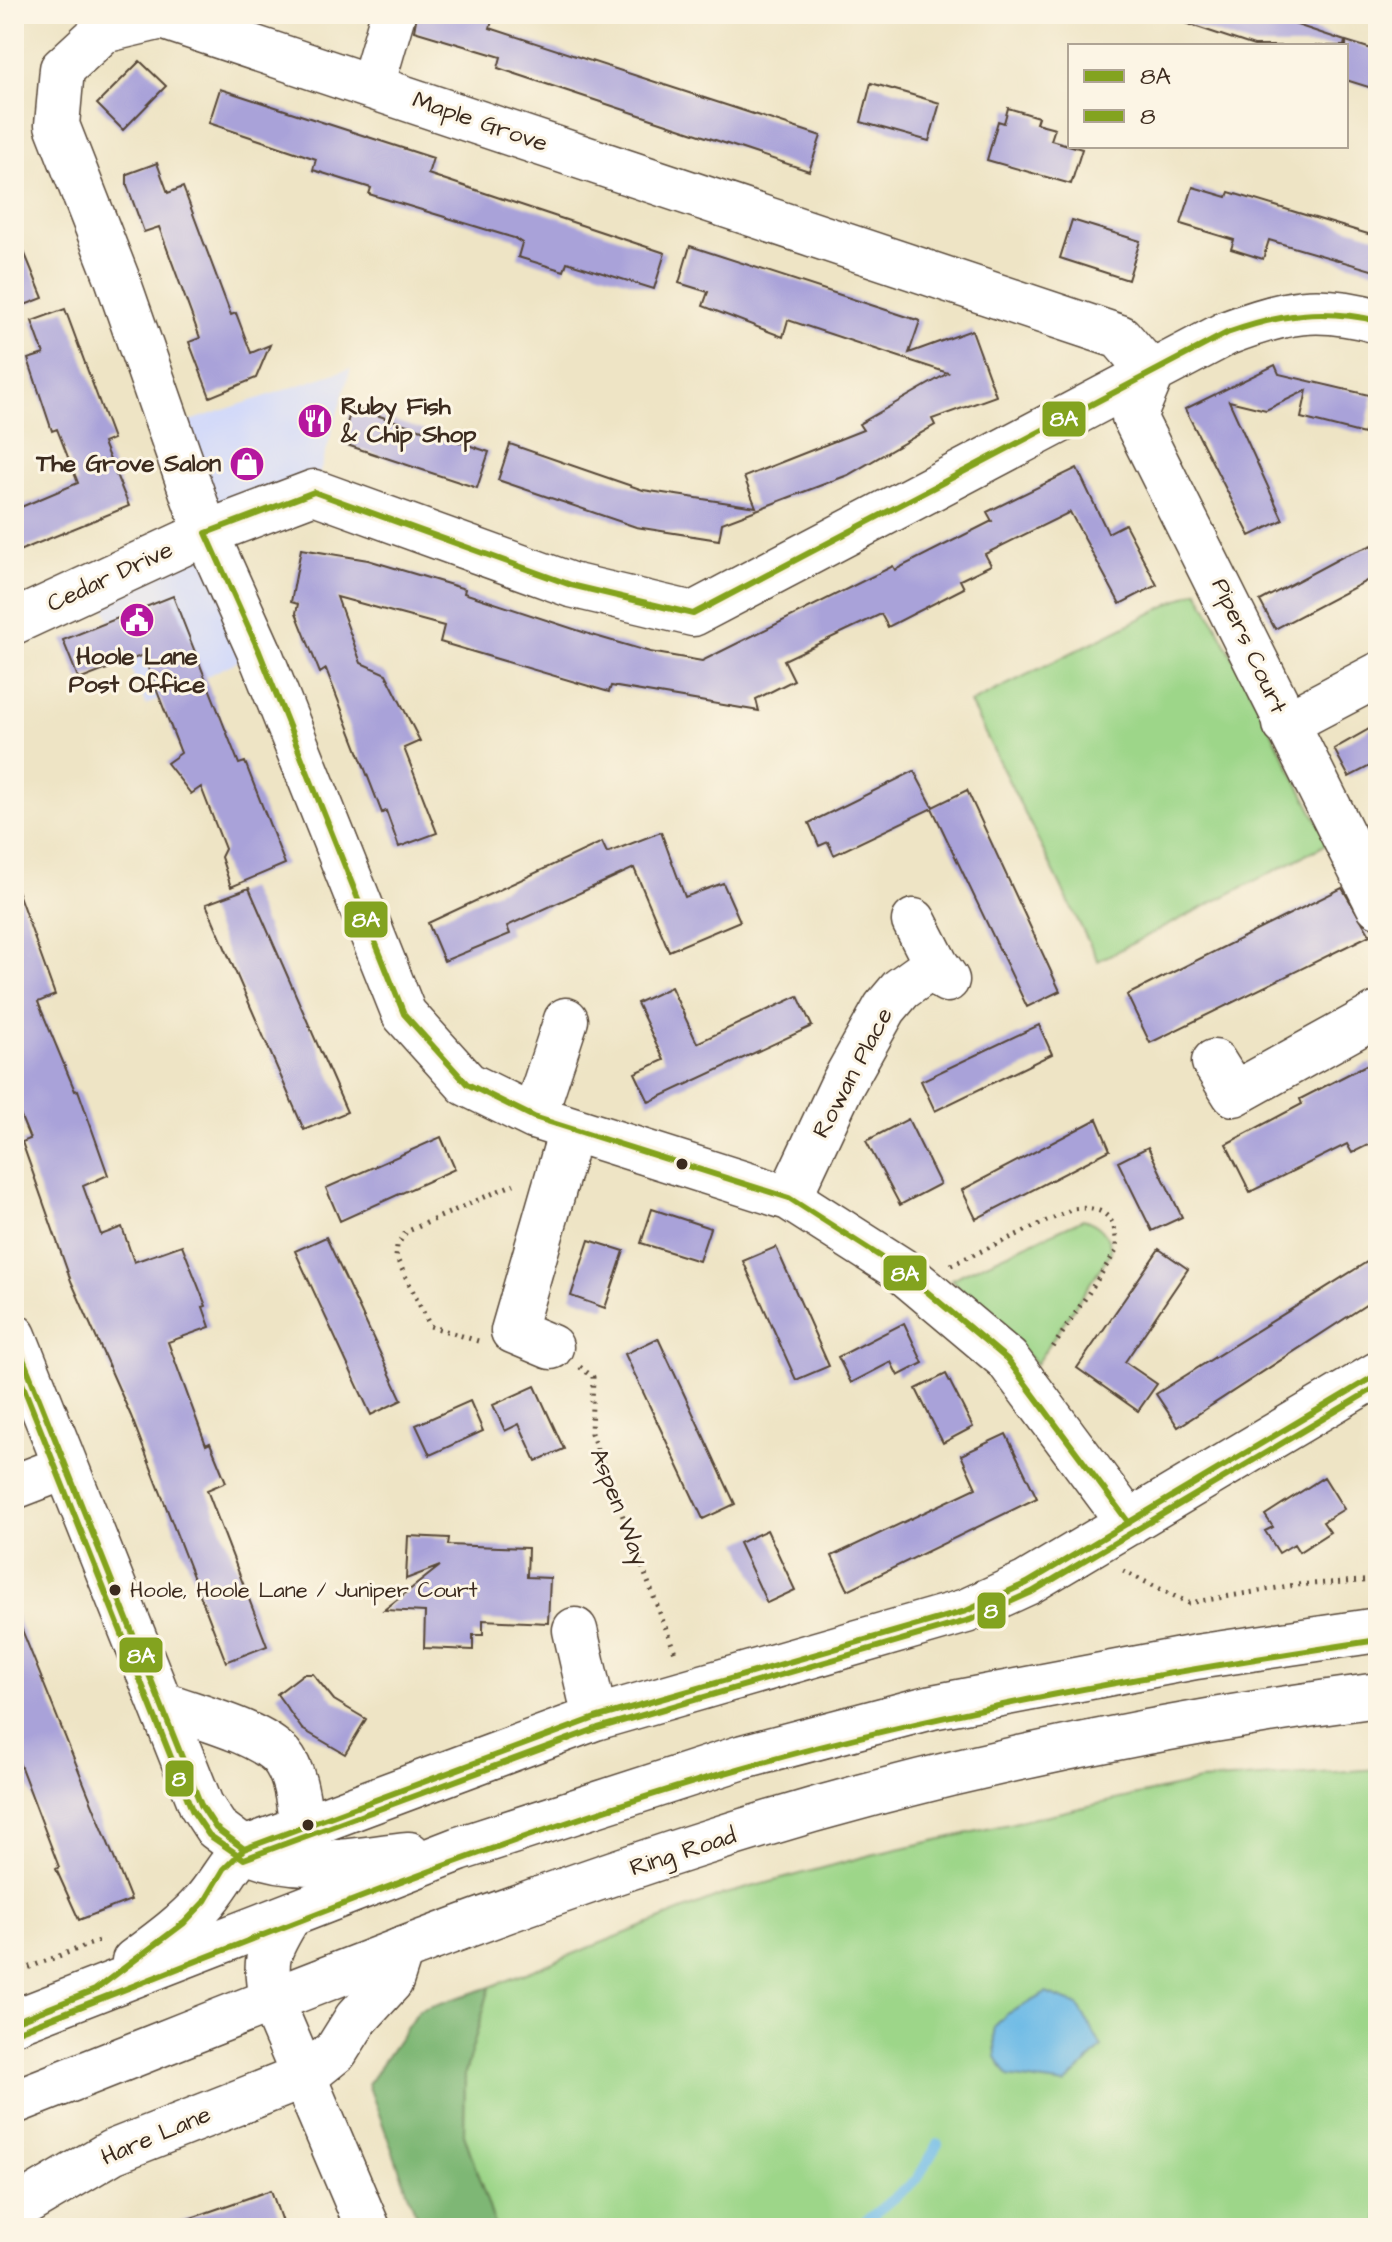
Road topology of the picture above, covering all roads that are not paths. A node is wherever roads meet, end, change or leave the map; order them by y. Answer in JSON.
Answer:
{"nodes":[{"id":1,"x":393,"y":14,"type":"edge"},
{"id":2,"x":372,"y":86,"type":"junction"},
{"id":3,"x":1378,"y":321,"type":"edge"},
{"id":4,"x":1152,"y":374,"type":"junction"},
{"id":5,"x":206,"y":533,"type":"junction"},
{"id":6,"x":14,"y":622,"type":"edge"},
{"id":7,"x":1378,"y":675,"type":"edge"},
{"id":8,"x":1285,"y":724,"type":"junction"},
{"id":9,"x":1378,"y":905,"type":"edge"},
{"id":10,"x":914,"y":921,"type":"dead end"},
{"id":11,"x":1378,"y":1014,"type":"edge"},
{"id":12,"x":566,"y":1020,"type":"dead end"},
{"id":13,"x":1214,"y":1062,"type":"dead end"},
{"id":14,"x":555,"y":1137,"type":"junction"},
{"id":15,"x":789,"y":1198,"type":"junction"},
{"id":16,"x":14,"y":1336,"type":"edge"},
{"id":17,"x":551,"y":1347,"type":"road end"},
{"id":18,"x":1378,"y":1374,"type":"edge"},
{"id":19,"x":66,"y":1467,"type":"junction"},
{"id":20,"x":14,"y":1487,"type":"edge"},
{"id":21,"x":1129,"y":1523,"type":"junction"},
{"id":22,"x":575,"y":1630,"type":"dead end"},
{"id":23,"x":1378,"y":1630,"type":"edge"},
{"id":24,"x":1378,"y":1695,"type":"edge"},
{"id":25,"x":161,"y":1703,"type":"junction"},
{"id":26,"x":595,"y":1718,"type":"junction"},
{"id":27,"x":302,"y":1827,"type":"junction"},
{"id":28,"x":244,"y":1849,"type":"junction"},
{"id":29,"x":459,"y":1849,"type":"junction"},
{"id":30,"x":289,"y":1916,"type":"junction"},
{"id":31,"x":401,"y":1950,"type":"junction"},
{"id":32,"x":95,"y":1990,"type":"junction"},
{"id":33,"x":272,"y":2002,"type":"junction"},
{"id":34,"x":14,"y":2022,"type":"edge"},
{"id":35,"x":305,"y":2076,"type":"junction"},
{"id":36,"x":14,"y":2102,"type":"edge"},
{"id":37,"x":14,"y":2210,"type":"edge"},
{"id":38,"x":368,"y":2228,"type":"edge"}],
"edges":[{"from":1,"to":2,"type":"main road"},
{"from":2,"to":4,"type":"main road","name":"Maple Grove"},
{"from":2,"to":5,"type":"main road","name":"Maple Grove"},
{"from":3,"to":4,"type":"main road","name":"Cedar Drive"},
{"from":4,"to":5,"type":"main road","name":"Cedar Drive"},
{"from":4,"to":8,"type":"main road","name":"Pipers Court"},
{"from":5,"to":6,"type":"main road","name":"Cedar Drive"},
{"from":5,"to":14,"type":"main road","name":"Maple Grove"},
{"from":7,"to":8,"type":"main road","name":"Pipers Court"},
{"from":8,"to":9,"type":"main road","name":"Pipers Court"},
{"from":10,"to":15,"type":"main road","name":"Rowan Place"},
{"from":11,"to":13,"type":"main road"},
{"from":12,"to":14,"type":"main road"},
{"from":14,"to":15,"type":"main road","name":"Maple Grove"},
{"from":14,"to":17,"type":"main road"},
{"from":15,"to":21,"type":"main road","name":"Maple Grove"},
{"from":16,"to":19,"type":"main road"},
{"from":18,"to":21,"type":"main road"},
{"from":19,"to":20,"type":"main road"},
{"from":19,"to":25,"type":"main road"},
{"from":21,"to":26,"type":"main road"},
{"from":22,"to":26,"type":"main road"},
{"from":23,"to":29,"type":"main road"},
{"from":24,"to":31,"type":"main road","name":"Ring Road"},
{"from":25,"to":27,"type":"main road"},
{"from":25,"to":28,"type":"main road"},
{"from":26,"to":27,"type":"main road"},
{"from":27,"to":28,"type":"main road"},
{"from":28,"to":29,"type":"main road"},
{"from":28,"to":32,"type":"main road"},
{"from":29,"to":30,"type":"main road"},
{"from":30,"to":32,"type":"main road"},
{"from":30,"to":33,"type":"main road"},
{"from":31,"to":33,"type":"main road","name":"Ring Road"},
{"from":31,"to":35,"type":"main road","name":"Hare Lane"},
{"from":32,"to":34,"type":"main road"},
{"from":33,"to":35,"type":"main road"},
{"from":33,"to":36,"type":"main road","name":"Ring Road"},
{"from":35,"to":37,"type":"main road","name":"Hare Lane"},
{"from":35,"to":38,"type":"main road"}]}
